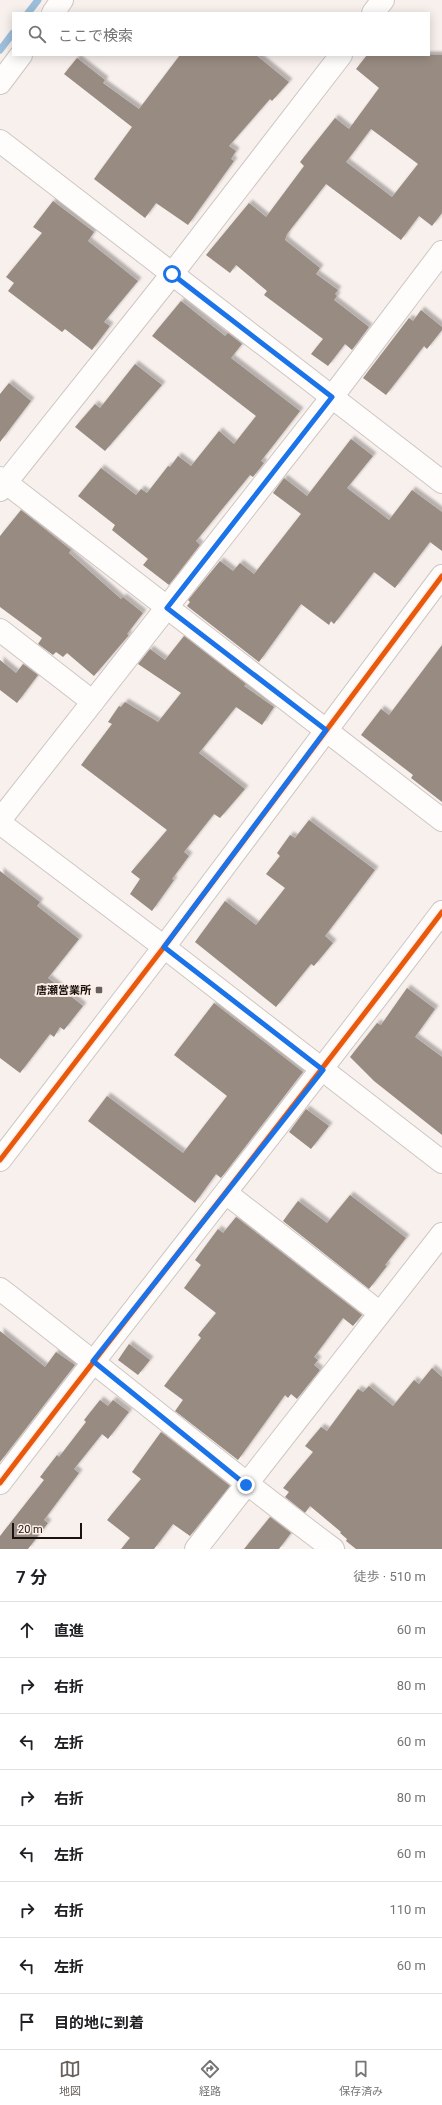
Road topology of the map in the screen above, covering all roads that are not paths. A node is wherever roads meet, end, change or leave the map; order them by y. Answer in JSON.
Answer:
{"nodes":[{"id":1,"x":62,"y":0,"type":"edge"},
{"id":2,"x":383,"y":0,"type":"edge"},
{"id":3,"x":54,"y":12,"type":"edge"},
{"id":4,"x":374,"y":12,"type":"edge"},
{"id":5,"x":20,"y":56,"type":"edge"},
{"id":6,"x":340,"y":56,"type":"edge"},
{"id":7,"x":0,"y":83,"type":"edge"},
{"id":8,"x":0,"y":141,"type":"edge"},
{"id":9,"x":442,"y":252,"type":"edge"},
{"id":10,"x":172,"y":274,"type":"junction"},
{"id":11,"x":332,"y":397,"type":"junction"},
{"id":12,"x":442,"y":482,"type":"edge"},
{"id":13,"x":2,"y":484,"type":"edge"},
{"id":14,"x":442,"y":576,"type":"edge"},
{"id":15,"x":167,"y":608,"type":"junction"},
{"id":16,"x":0,"y":630,"type":"edge"},
{"id":17,"x":93,"y":702,"type":"junction"},
{"id":18,"x":326,"y":730,"type":"junction"},
{"id":19,"x":442,"y":820,"type":"edge"},
{"id":20,"x":0,"y":822,"type":"edge"},
{"id":21,"x":442,"y":912,"type":"edge"},
{"id":22,"x":164,"y":947,"type":"junction"},
{"id":23,"x":323,"y":1070,"type":"junction"},
{"id":24,"x":0,"y":1160,"type":"edge"},
{"id":25,"x":442,"y":1162,"type":"edge"},
{"id":26,"x":226,"y":1193,"type":"junction"},
{"id":27,"x":442,"y":1234,"type":"edge"},
{"id":28,"x":0,"y":1289,"type":"edge"},
{"id":29,"x":380,"y":1313,"type":"junction"},
{"id":30,"x":93,"y":1361,"type":"junction"},
{"id":31,"x":0,"y":1483,"type":"edge"},
{"id":32,"x":246,"y":1485,"type":"junction"},
{"id":33,"x":196,"y":1549,"type":"edge"},
{"id":34,"x":333,"y":1549,"type":"edge"}],
"edges":[{"from":1,"to":3,"type":"street"},
{"from":2,"to":4,"type":"street"},
{"from":5,"to":7,"type":"street"},
{"from":6,"to":10,"type":"street"},
{"from":8,"to":10,"type":"street"},
{"from":9,"to":11,"type":"street"},
{"from":10,"to":11,"type":"street"},
{"from":10,"to":13,"type":"street"},
{"from":11,"to":12,"type":"street"},
{"from":11,"to":15,"type":"street"},
{"from":13,"to":15,"type":"street"},
{"from":14,"to":18,"type":"street"},
{"from":15,"to":17,"type":"street"},
{"from":15,"to":18,"type":"street"},
{"from":16,"to":17,"type":"street"},
{"from":17,"to":20,"type":"street"},
{"from":18,"to":19,"type":"street"},
{"from":18,"to":22,"type":"street"},
{"from":20,"to":22,"type":"street"},
{"from":21,"to":23,"type":"street"},
{"from":22,"to":23,"type":"street"},
{"from":22,"to":24,"type":"street"},
{"from":23,"to":25,"type":"street"},
{"from":23,"to":26,"type":"street"},
{"from":26,"to":29,"type":"street"},
{"from":26,"to":30,"type":"street"},
{"from":27,"to":29,"type":"street"},
{"from":28,"to":30,"type":"street"},
{"from":29,"to":32,"type":"street"},
{"from":30,"to":31,"type":"street"},
{"from":30,"to":32,"type":"street"},
{"from":32,"to":33,"type":"street"},
{"from":32,"to":34,"type":"street"}]}
